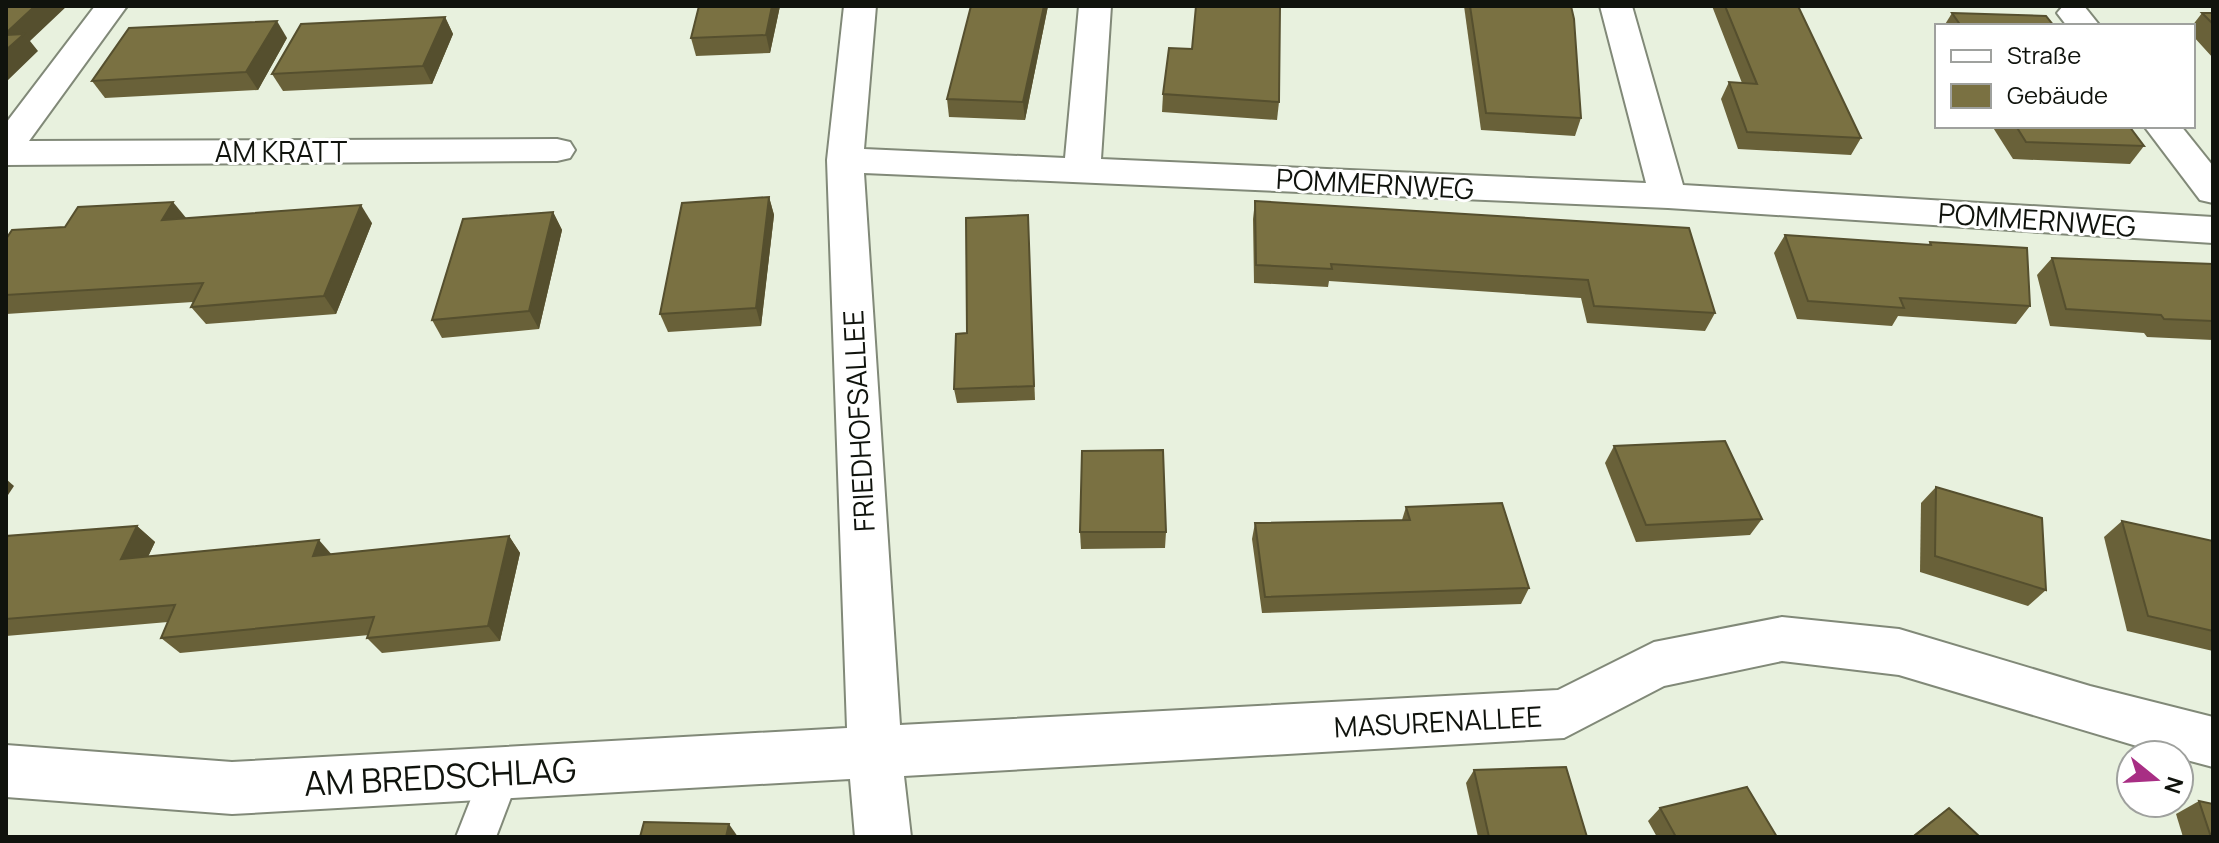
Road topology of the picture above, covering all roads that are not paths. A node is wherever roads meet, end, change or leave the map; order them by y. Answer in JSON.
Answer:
{"nodes":[{"id":1,"x":111,"y":6,"type":"edge"},
{"id":2,"x":860,"y":6,"type":"edge"},
{"id":3,"x":1095,"y":6,"type":"edge"},
{"id":4,"x":1616,"y":6,"type":"edge"},
{"id":5,"x":2164,"y":128,"type":"edge"},
{"id":6,"x":6,"y":150,"type":"edge"},
{"id":7,"x":557,"y":150,"type":"dead end"},
{"id":8,"x":845,"y":160,"type":"junction"},
{"id":9,"x":1082,"y":169,"type":"junction"},
{"id":10,"x":2213,"y":191,"type":"edge"},
{"id":11,"x":1668,"y":196,"type":"junction"},
{"id":12,"x":2213,"y":230,"type":"edge"},
{"id":13,"x":2213,"y":742,"type":"edge"},
{"id":14,"x":875,"y":754,"type":"junction"},
{"id":15,"x":6,"y":771,"type":"edge"},
{"id":16,"x":501,"y":771,"type":"junction"},
{"id":17,"x":476,"y":837,"type":"edge"},
{"id":18,"x":883,"y":837,"type":"edge"}],
"edges":[{"from":1,"to":6,"type":"street"},
{"from":2,"to":8,"type":"street","name":"FRIEDHOFSALLEE"},
{"from":3,"to":9,"type":"street"},
{"from":4,"to":11,"type":"street"},
{"from":5,"to":10,"type":"street"},
{"from":6,"to":7,"type":"street","name":"AM KRATT"},
{"from":8,"to":9,"type":"street","name":"POMMERNWEG"},
{"from":8,"to":14,"type":"street","name":"FRIEDHOFSALLEE"},
{"from":9,"to":11,"type":"street","name":"POMMERNWEG"},
{"from":11,"to":12,"type":"street","name":"POMMERNWEG"},
{"from":13,"to":14,"type":"street","name":"MASURENALLEE"},
{"from":14,"to":16,"type":"street","name":"AM BREDSCHLAG"},
{"from":14,"to":18,"type":"street","name":"FRIEDHOFSALLEE"},
{"from":15,"to":16,"type":"street","name":"AM BREDSCHLAG"},
{"from":16,"to":17,"type":"lane"}]}
